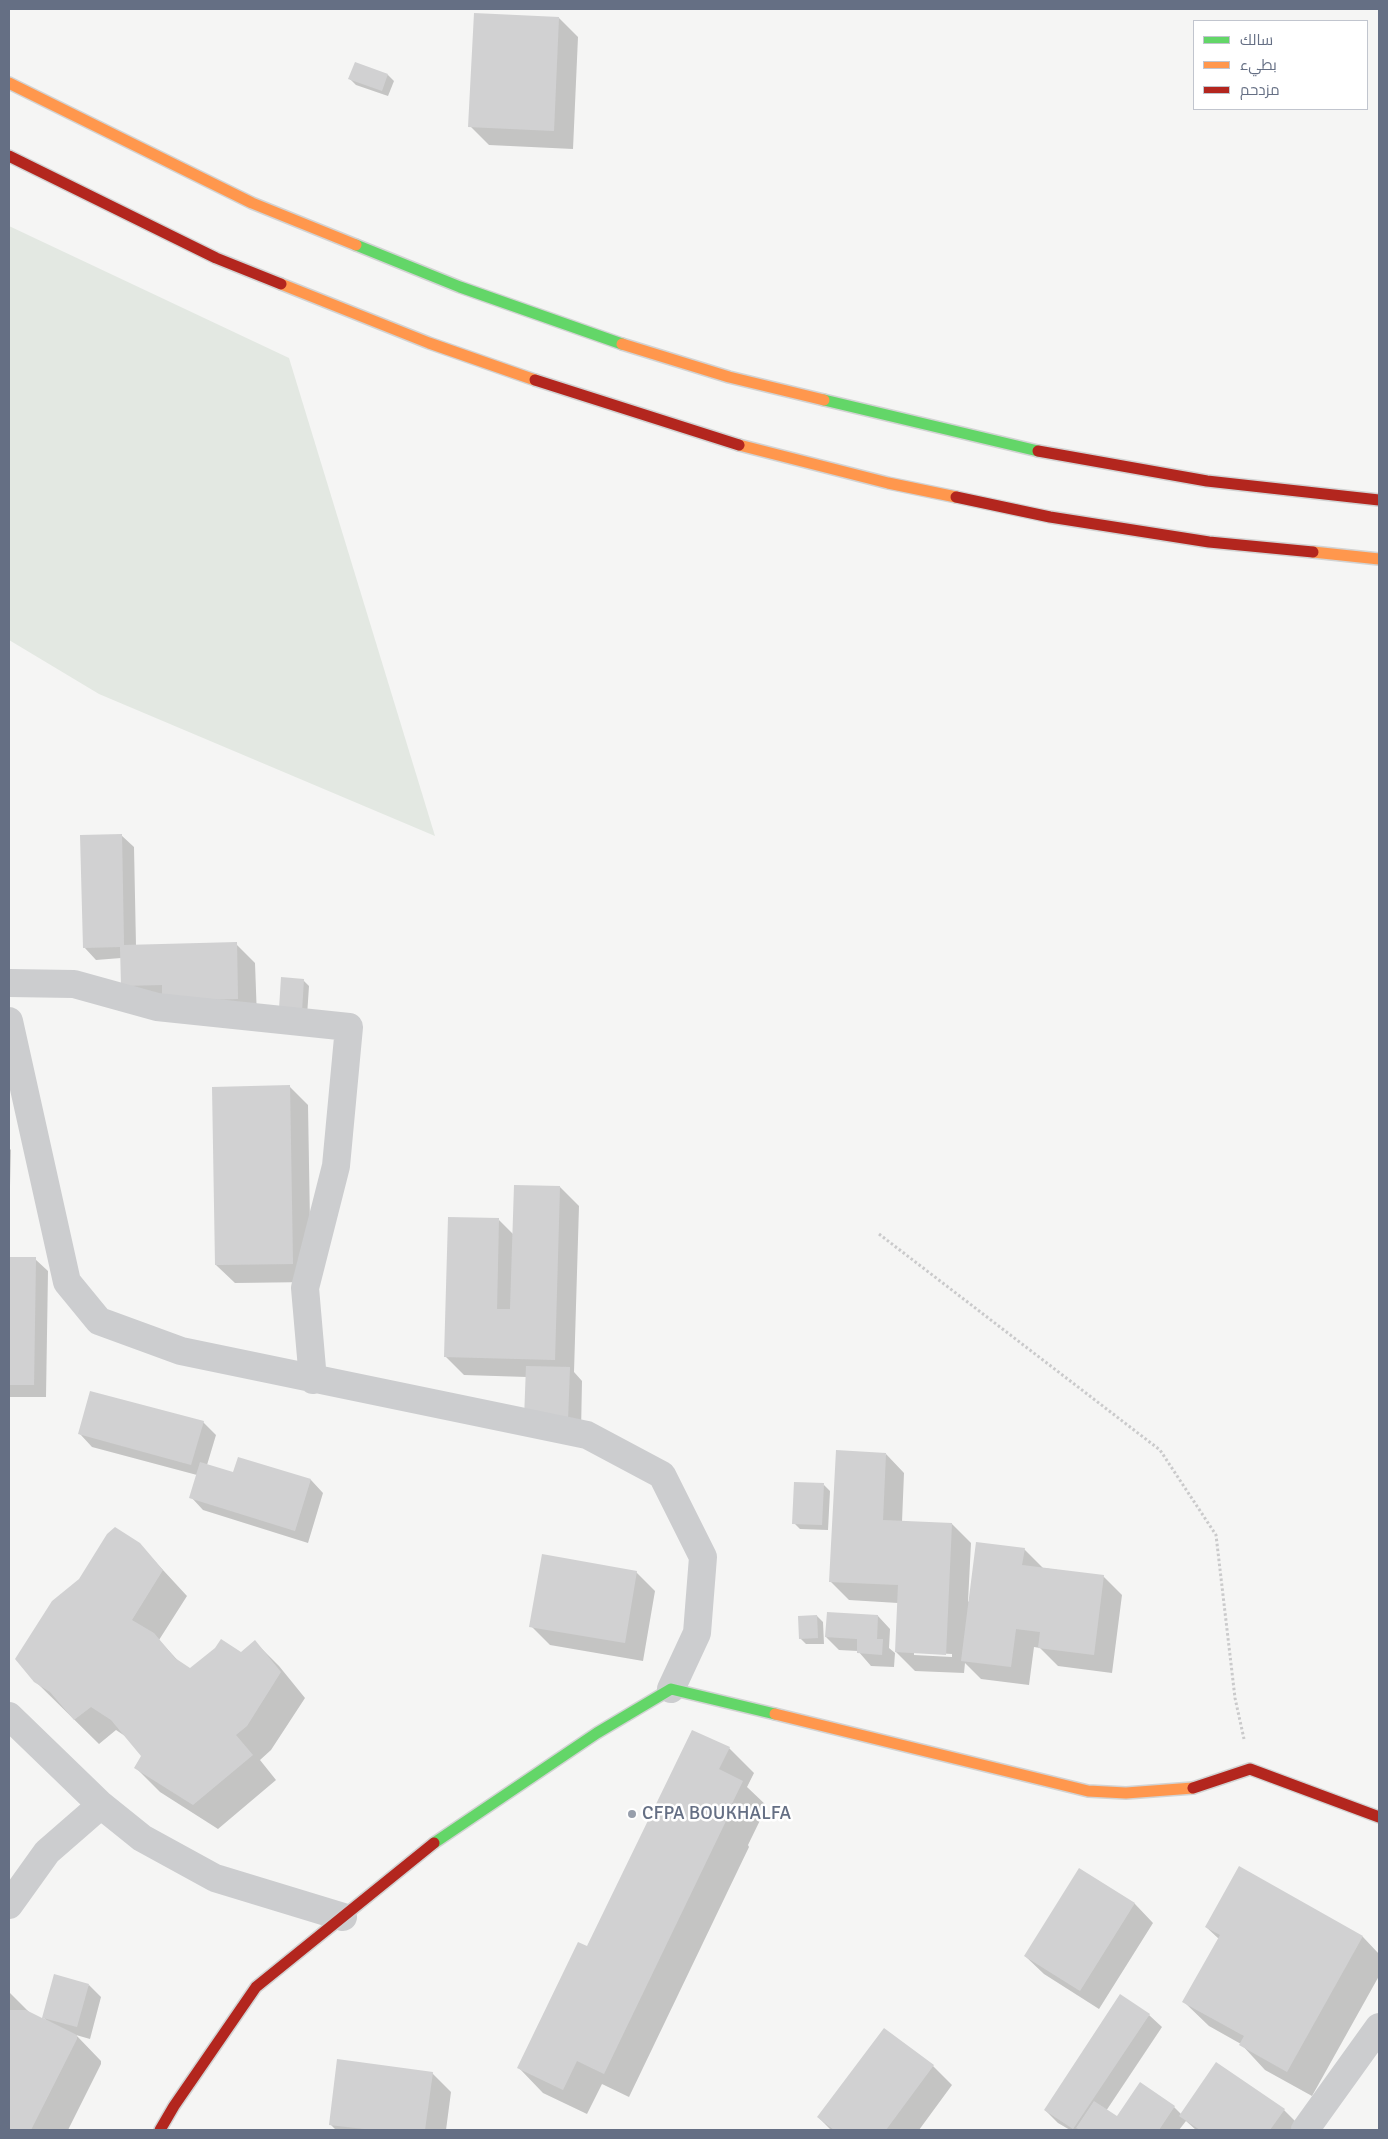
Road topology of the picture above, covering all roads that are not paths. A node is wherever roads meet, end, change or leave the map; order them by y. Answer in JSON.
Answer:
{"nodes":[{"id":1,"x":9,"y":83,"type":"edge"},
{"id":2,"x":9,"y":156,"type":"edge"},
{"id":3,"x":1379,"y":500,"type":"edge"},
{"id":4,"x":1379,"y":560,"type":"edge"},
{"id":5,"x":9,"y":983,"type":"edge"},
{"id":6,"x":9,"y":1021,"type":"edge"},
{"id":7,"x":313,"y":1380,"type":"junction"},
{"id":8,"x":671,"y":1690,"type":"junction"},
{"id":9,"x":9,"y":1716,"type":"edge"},
{"id":10,"x":101,"y":1806,"type":"junction"},
{"id":11,"x":1379,"y":1817,"type":"edge"},
{"id":12,"x":9,"y":1905,"type":"edge"},
{"id":13,"x":343,"y":1917,"type":"junction"},
{"id":14,"x":1379,"y":2027,"type":"edge"},
{"id":15,"x":160,"y":2130,"type":"edge"},
{"id":16,"x":1305,"y":2130,"type":"edge"}],
"edges":[{"from":1,"to":3,"type":"main road"},
{"from":2,"to":4,"type":"main road"},
{"from":5,"to":7,"type":"street"},
{"from":6,"to":7,"type":"street"},
{"from":7,"to":8,"type":"street"},
{"from":8,"to":11,"type":"main road"},
{"from":8,"to":13,"type":"main road"},
{"from":9,"to":10,"type":"street"},
{"from":10,"to":12,"type":"street"},
{"from":10,"to":13,"type":"street"},
{"from":13,"to":15,"type":"main road"},
{"from":14,"to":16,"type":"street"}]}
